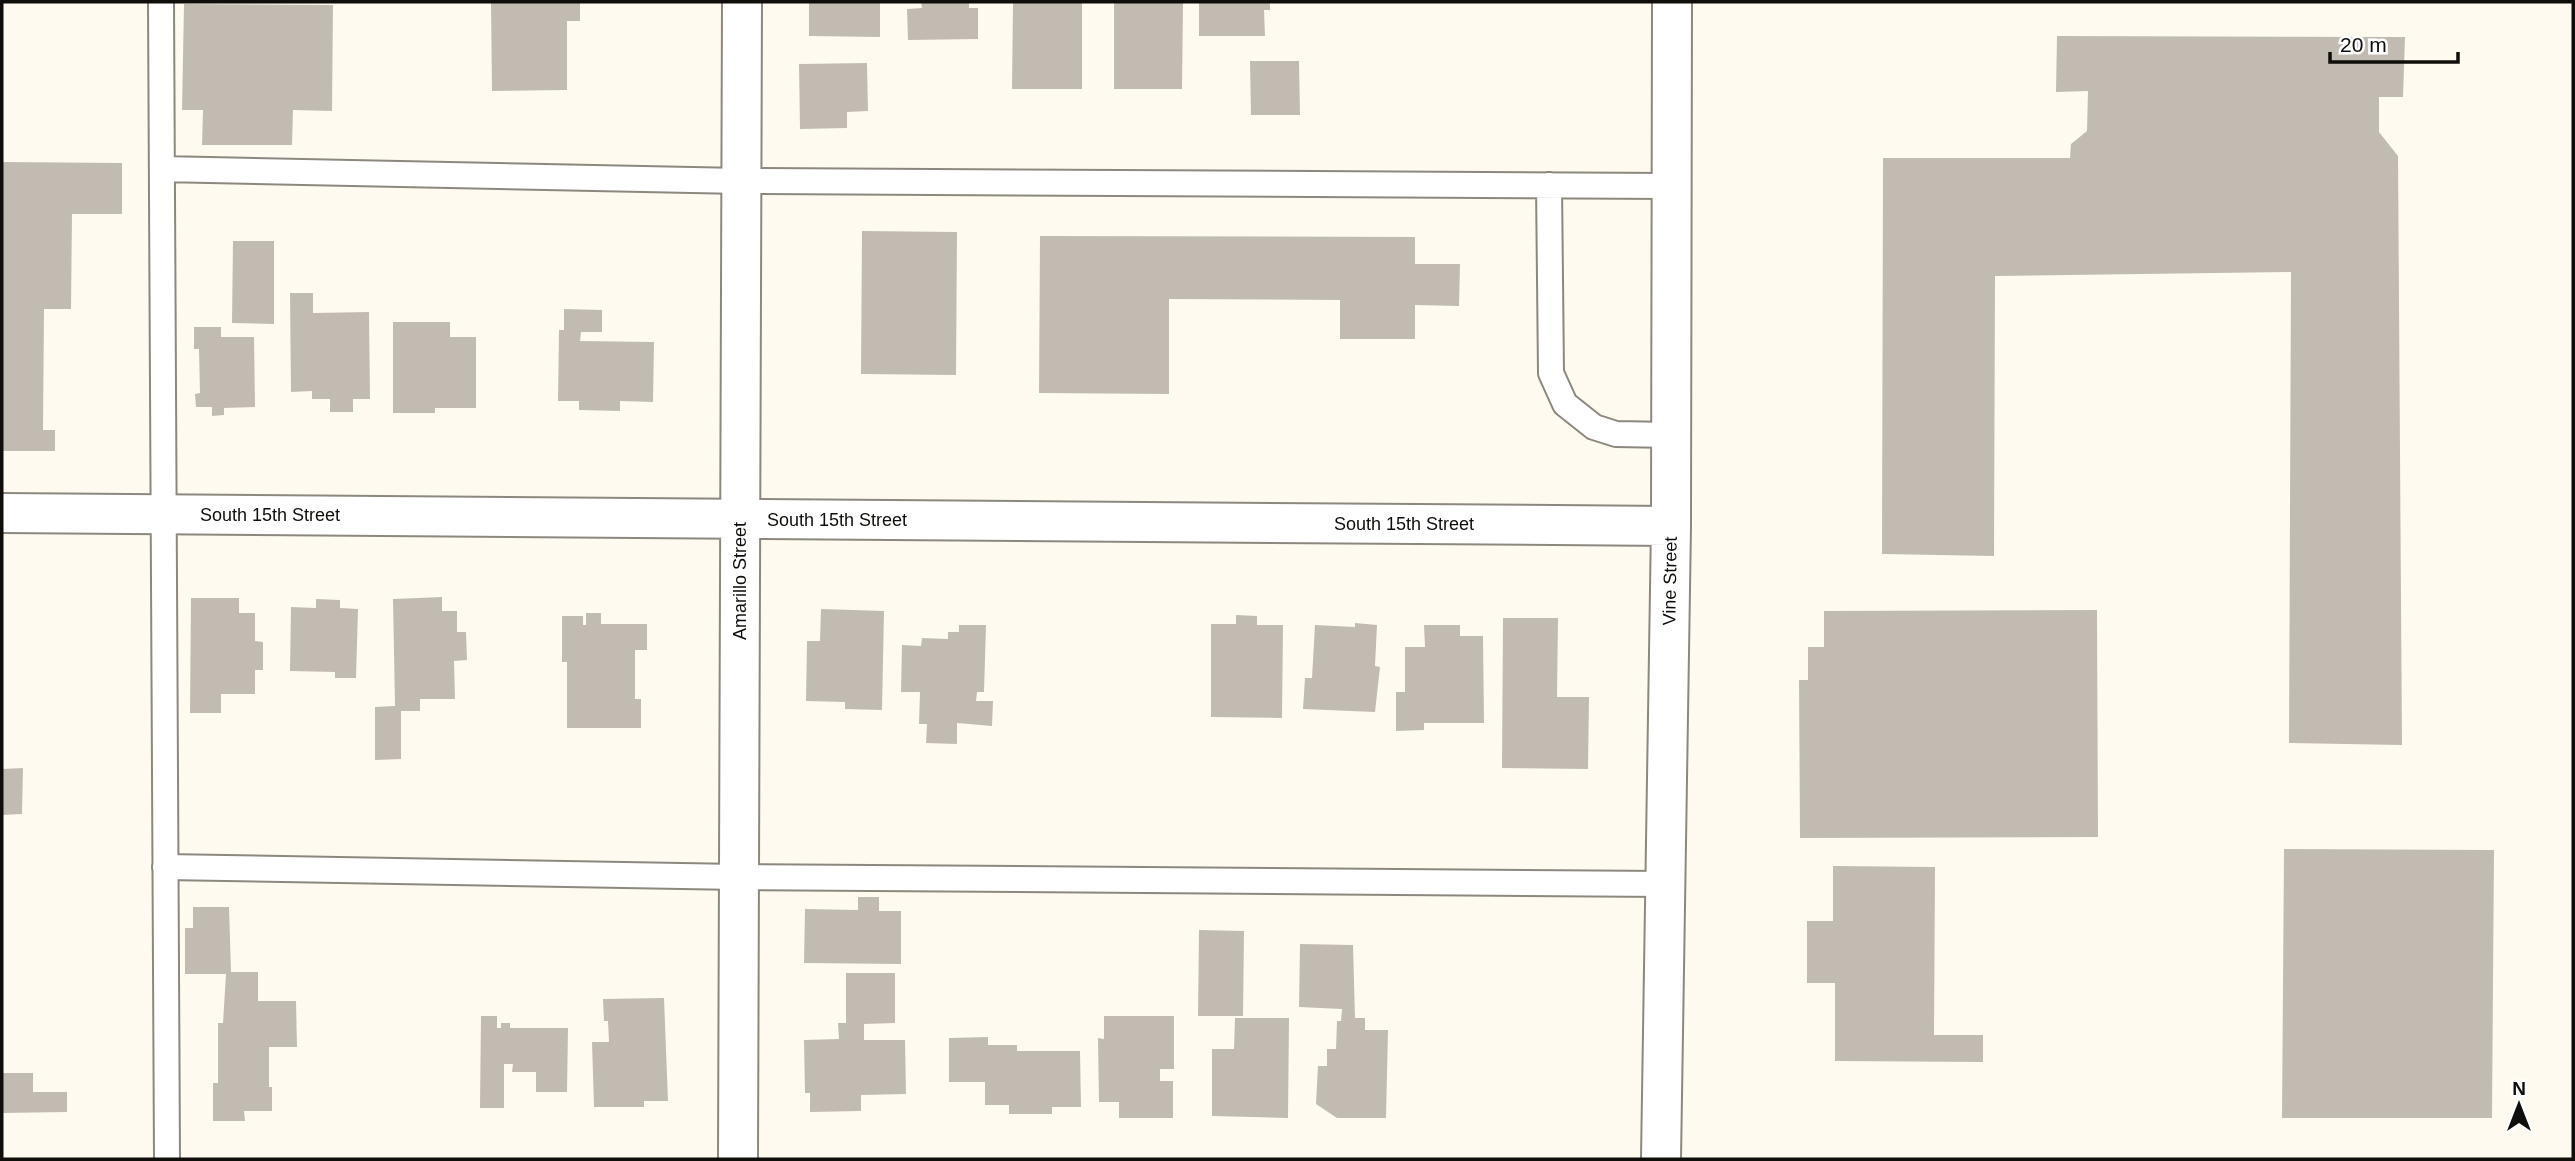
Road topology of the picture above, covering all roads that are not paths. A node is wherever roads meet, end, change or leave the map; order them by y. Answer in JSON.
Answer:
{"nodes":[{"id":1,"x":161,"y":2,"type":"edge"},
{"id":2,"x":742,"y":2,"type":"edge"},
{"id":3,"x":1672,"y":2,"type":"edge"},
{"id":4,"x":162,"y":169,"type":"junction"},
{"id":5,"x":741,"y":181,"type":"junction"},
{"id":6,"x":1549,"y":185,"type":"junction"},
{"id":7,"x":1671,"y":186,"type":"junction"},
{"id":8,"x":1671,"y":435,"type":"junction"},
{"id":9,"x":2,"y":513,"type":"edge"},
{"id":10,"x":163,"y":514,"type":"junction"},
{"id":11,"x":740,"y":519,"type":"junction"},
{"id":12,"x":1671,"y":526,"type":"junction"},
{"id":13,"x":165,"y":867,"type":"junction"},
{"id":14,"x":739,"y":877,"type":"junction"},
{"id":15,"x":1665,"y":884,"type":"junction"},
{"id":16,"x":167,"y":1159,"type":"edge"},
{"id":17,"x":738,"y":1159,"type":"edge"},
{"id":18,"x":1661,"y":1159,"type":"edge"}],
"edges":[{"from":1,"to":4,"type":"lane"},
{"from":2,"to":5,"type":"street","name":"Amarillo Street"},
{"from":3,"to":7,"type":"street","name":"Vine Street"},
{"from":4,"to":5,"type":"lane"},
{"from":4,"to":10,"type":"lane"},
{"from":5,"to":6,"type":"lane"},
{"from":5,"to":11,"type":"street","name":"Amarillo Street"},
{"from":6,"to":7,"type":"lane"},
{"from":6,"to":8,"type":"lane"},
{"from":7,"to":8,"type":"street","name":"Vine Street"},
{"from":8,"to":12,"type":"street","name":"Vine Street"},
{"from":9,"to":10,"type":"street","name":"South 15th Street"},
{"from":10,"to":11,"type":"street","name":"South 15th Street"},
{"from":10,"to":13,"type":"lane"},
{"from":11,"to":12,"type":"street","name":"South 15th Street"},
{"from":11,"to":14,"type":"street","name":"Amarillo Street"},
{"from":12,"to":15,"type":"street","name":"Vine Street"},
{"from":13,"to":14,"type":"lane"},
{"from":13,"to":16,"type":"lane"},
{"from":14,"to":15,"type":"lane"},
{"from":14,"to":17,"type":"street","name":"Amarillo Street"},
{"from":15,"to":18,"type":"street","name":"Vine Street"}]}
